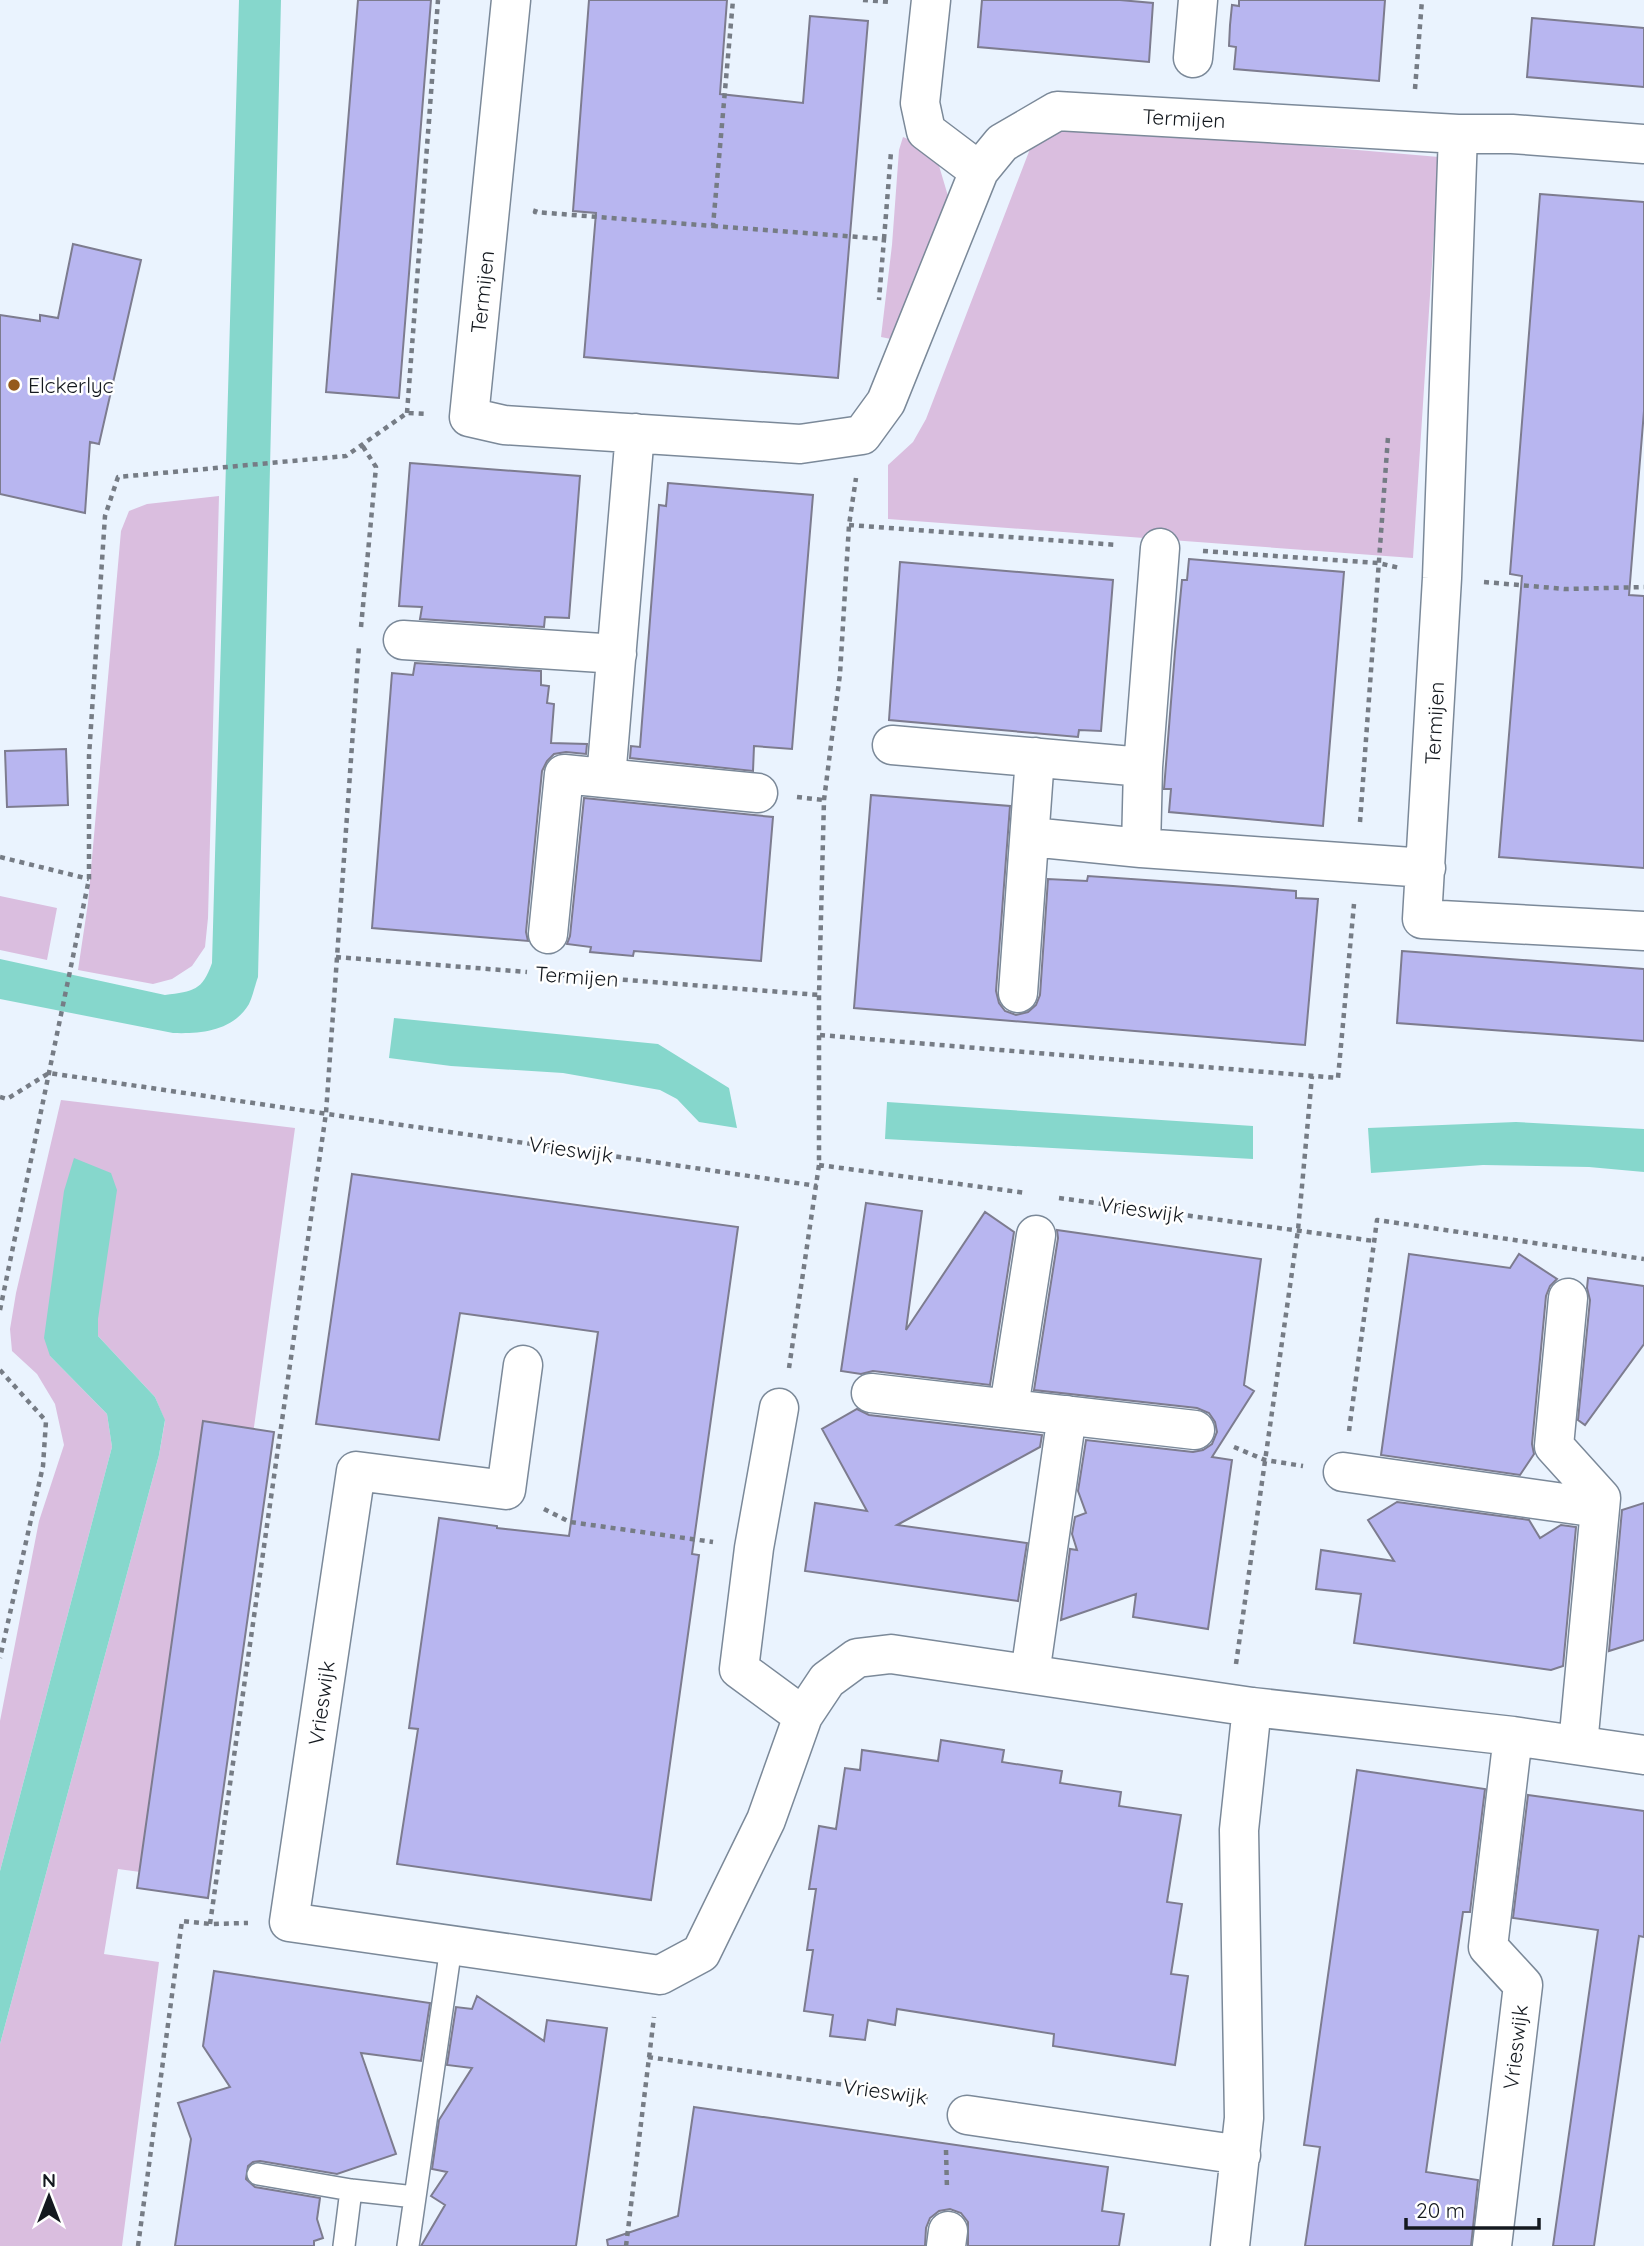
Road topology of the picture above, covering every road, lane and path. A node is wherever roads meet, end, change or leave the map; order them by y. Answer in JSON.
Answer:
{"nodes":[{"id":1,"x":438,"y":0,"type":"edge"},
{"id":2,"x":511,"y":0,"type":"edge"},
{"id":3,"x":733,"y":0,"type":"edge"},
{"id":4,"x":931,"y":0,"type":"edge"},
{"id":5,"x":1198,"y":0,"type":"edge"},
{"id":6,"x":1422,"y":0,"type":"edge"},
{"id":7,"x":1193,"y":58,"type":"dead end"},
{"id":8,"x":920,"y":103,"type":"junction"},
{"id":9,"x":1411,"y":131,"type":"junction"},
{"id":10,"x":1458,"y":134,"type":"junction"},
{"id":11,"x":1644,"y":144,"type":"edge"},
{"id":12,"x":979,"y":171,"type":"junction"},
{"id":13,"x":536,"y":199,"type":"dead end"},
{"id":14,"x":713,"y":226,"type":"junction"},
{"id":15,"x":884,"y":239,"type":"junction"},
{"id":16,"x":879,"y":303,"type":"dead end"},
{"id":17,"x":407,"y":413,"type":"junction"},
{"id":18,"x":469,"y":417,"type":"junction"},
{"id":19,"x":635,"y":433,"type":"junction"},
{"id":20,"x":862,"y":436,"type":"junction"},
{"id":21,"x":362,"y":445,"type":"junction"},
{"id":22,"x":849,"y":525,"type":"junction"},
{"id":23,"x":1160,"y":548,"type":"junction"},
{"id":24,"x":1442,"y":578,"type":"junction"},
{"id":25,"x":1644,"y":587,"type":"edge"},
{"id":26,"x":404,"y":640,"type":"dead end"},
{"id":27,"x":617,"y":654,"type":"junction"},
{"id":28,"x":892,"y":746,"type":"dead end"},
{"id":29,"x":1035,"y":757,"type":"junction"},
{"id":30,"x":1143,"y":767,"type":"junction"},
{"id":31,"x":606,"y":778,"type":"junction"},
{"id":32,"x":758,"y":793,"type":"dead end"},
{"id":33,"x":1031,"y":837,"type":"junction"},
{"id":34,"x":1141,"y":848,"type":"junction"},
{"id":35,"x":0,"y":857,"type":"edge"},
{"id":36,"x":1426,"y":868,"type":"junction"},
{"id":37,"x":89,"y":878,"type":"junction"},
{"id":38,"x":1644,"y":931,"type":"edge"},
{"id":39,"x":548,"y":933,"type":"dead end"},
{"id":40,"x":336,"y":957,"type":"junction"},
{"id":41,"x":531,"y":973,"type":"dead end"},
{"id":42,"x":558,"y":975,"type":"dead end"},
{"id":43,"x":1018,"y":993,"type":"dead end"},
{"id":44,"x":819,"y":995,"type":"junction"},
{"id":45,"x":49,"y":1073,"type":"junction"},
{"id":46,"x":1312,"y":1076,"type":"dead end"},
{"id":47,"x":0,"y":1097,"type":"edge"},
{"id":48,"x":326,"y":1113,"type":"junction"},
{"id":49,"x":818,"y":1166,"type":"junction"},
{"id":50,"x":817,"y":1185,"type":"junction"},
{"id":51,"x":1038,"y":1195,"type":"dead end"},
{"id":52,"x":1052,"y":1197,"type":"dead end"},
{"id":53,"x":1298,"y":1230,"type":"junction"},
{"id":54,"x":1036,"y":1235,"type":"dead end"},
{"id":55,"x":1374,"y":1241,"type":"junction"},
{"id":56,"x":1644,"y":1259,"type":"edge"},
{"id":57,"x":1568,"y":1298,"type":"dead end"},
{"id":58,"x":0,"y":1310,"type":"edge"},
{"id":59,"x":523,"y":1365,"type":"dead end"},
{"id":60,"x":0,"y":1370,"type":"edge"},
{"id":61,"x":871,"y":1393,"type":"dead end"},
{"id":62,"x":1009,"y":1407,"type":"junction"},
{"id":63,"x":779,"y":1408,"type":"joint"},
{"id":64,"x":1068,"y":1415,"type":"junction"},
{"id":65,"x":1195,"y":1430,"type":"joint"},
{"id":66,"x":1265,"y":1460,"type":"junction"},
{"id":67,"x":1343,"y":1472,"type":"junction"},
{"id":68,"x":506,"y":1490,"type":"junction"},
{"id":69,"x":1599,"y":1508,"type":"junction"},
{"id":70,"x":754,"y":1548,"type":"junction"},
{"id":71,"x":0,"y":1658,"type":"edge"},
{"id":72,"x":1030,"y":1674,"type":"junction"},
{"id":73,"x":1241,"y":1705,"type":"junction"},
{"id":74,"x":803,"y":1716,"type":"junction"},
{"id":75,"x":1513,"y":1736,"type":"junction"},
{"id":76,"x":1578,"y":1745,"type":"junction"},
{"id":77,"x":1644,"y":1755,"type":"edge"},
{"id":78,"x":289,"y":1922,"type":"junction"},
{"id":79,"x":210,"y":1924,"type":"junction"},
{"id":80,"x":451,"y":1947,"type":"junction"},
{"id":81,"x":660,"y":1975,"type":"junction"},
{"id":82,"x":648,"y":2057,"type":"junction"},
{"id":83,"x":956,"y":2127,"type":"junction"},
{"id":84,"x":1241,"y":2155,"type":"junction"},
{"id":85,"x":258,"y":2174,"type":"dead end"},
{"id":86,"x":351,"y":2190,"type":"junction"},
{"id":87,"x":415,"y":2197,"type":"junction"},
{"id":88,"x":947,"y":2239,"type":"edge"},
{"id":89,"x":138,"y":2246,"type":"edge"},
{"id":90,"x":344,"y":2246,"type":"edge"},
{"id":91,"x":408,"y":2246,"type":"edge"},
{"id":92,"x":626,"y":2246,"type":"edge"},
{"id":93,"x":1230,"y":2246,"type":"edge"},
{"id":94,"x":1492,"y":2246,"type":"edge"}],
"edges":[{"from":1,"to":17,"type":"path"},
{"from":2,"to":18,"type":"street","name":"Termijen"},
{"from":3,"to":14,"type":"path"},
{"from":4,"to":8,"type":"street"},
{"from":5,"to":7,"type":"street"},
{"from":6,"to":9,"type":"path"},
{"from":8,"to":12,"type":"street"},
{"from":8,"to":15,"type":"path"},
{"from":9,"to":10,"type":"street","name":"Termijen"},
{"from":9,"to":12,"type":"street","name":"Termijen"},
{"from":10,"to":11,"type":"street","name":"Termijen"},
{"from":10,"to":24,"type":"street","name":"Termijen"},
{"from":12,"to":20,"type":"street","name":"Termijen"},
{"from":13,"to":14,"type":"path"},
{"from":14,"to":15,"type":"path"},
{"from":15,"to":16,"type":"path"},
{"from":17,"to":18,"type":"path"},
{"from":17,"to":21,"type":"path"},
{"from":18,"to":19,"type":"street"},
{"from":19,"to":20,"type":"street"},
{"from":19,"to":27,"type":"street"},
{"from":20,"to":22,"type":"path"},
{"from":21,"to":37,"type":"path"},
{"from":21,"to":40,"type":"path"},
{"from":22,"to":23,"type":"path"},
{"from":22,"to":44,"type":"path"},
{"from":23,"to":24,"type":"path"},
{"from":23,"to":30,"type":"street"},
{"from":24,"to":25,"type":"path"},
{"from":24,"to":36,"type":"street","name":"Termijen"},
{"from":26,"to":27,"type":"street"},
{"from":27,"to":31,"type":"street"},
{"from":28,"to":29,"type":"street"},
{"from":29,"to":30,"type":"street"},
{"from":29,"to":33,"type":"street"},
{"from":30,"to":34,"type":"street"},
{"from":31,"to":32,"type":"street","name":"Termijen"},
{"from":31,"to":39,"type":"street","name":"Termijen"},
{"from":33,"to":34,"type":"street"},
{"from":33,"to":43,"type":"street"},
{"from":34,"to":36,"type":"street"},
{"from":35,"to":37,"type":"path"},
{"from":36,"to":38,"type":"street","name":"Termijen"},
{"from":37,"to":45,"type":"path"},
{"from":40,"to":41,"type":"path","name":"Termijen"},
{"from":40,"to":48,"type":"path"},
{"from":42,"to":44,"type":"path","name":"Termijen"},
{"from":44,"to":49,"type":"path"},
{"from":45,"to":47,"type":"path"},
{"from":45,"to":48,"type":"path","name":"Vrieswijk"},
{"from":45,"to":58,"type":"path"},
{"from":46,"to":53,"type":"path"},
{"from":48,"to":50,"type":"path","name":"Vrieswijk"},
{"from":48,"to":79,"type":"path"},
{"from":49,"to":50,"type":"path"},
{"from":49,"to":51,"type":"path"},
{"from":50,"to":63,"type":"path"},
{"from":52,"to":53,"type":"path","name":"Vrieswijk"},
{"from":53,"to":55,"type":"path","name":"Vrieswijk"},
{"from":53,"to":66,"type":"path"},
{"from":54,"to":62,"type":"street"},
{"from":55,"to":56,"type":"path"},
{"from":55,"to":67,"type":"path"},
{"from":57,"to":69,"type":"street"},
{"from":59,"to":68,"type":"street"},
{"from":60,"to":71,"type":"path"},
{"from":61,"to":62,"type":"street"},
{"from":62,"to":64,"type":"street"},
{"from":63,"to":70,"type":"street"},
{"from":64,"to":65,"type":"street"},
{"from":64,"to":72,"type":"street"},
{"from":65,"to":66,"type":"path"},
{"from":66,"to":67,"type":"path"},
{"from":66,"to":73,"type":"path"},
{"from":67,"to":69,"type":"street"},
{"from":68,"to":70,"type":"path"},
{"from":68,"to":78,"type":"street","name":"Vrieswijk"},
{"from":69,"to":76,"type":"street"},
{"from":70,"to":74,"type":"street"},
{"from":72,"to":73,"type":"street"},
{"from":72,"to":74,"type":"street"},
{"from":73,"to":75,"type":"street"},
{"from":73,"to":84,"type":"street"},
{"from":74,"to":81,"type":"street"},
{"from":75,"to":76,"type":"street"},
{"from":75,"to":94,"type":"street","name":"Vrieswijk"},
{"from":76,"to":77,"type":"street"},
{"from":78,"to":79,"type":"path"},
{"from":78,"to":80,"type":"street"},
{"from":79,"to":89,"type":"path"},
{"from":80,"to":81,"type":"street"},
{"from":80,"to":87,"type":"lane"},
{"from":81,"to":82,"type":"path"},
{"from":82,"to":83,"type":"path","name":"Vrieswijk"},
{"from":82,"to":92,"type":"path"},
{"from":83,"to":84,"type":"street"},
{"from":83,"to":88,"type":"path"},
{"from":84,"to":93,"type":"street"},
{"from":85,"to":86,"type":"lane"},
{"from":86,"to":87,"type":"lane"},
{"from":86,"to":90,"type":"lane"},
{"from":87,"to":91,"type":"lane"}]}
